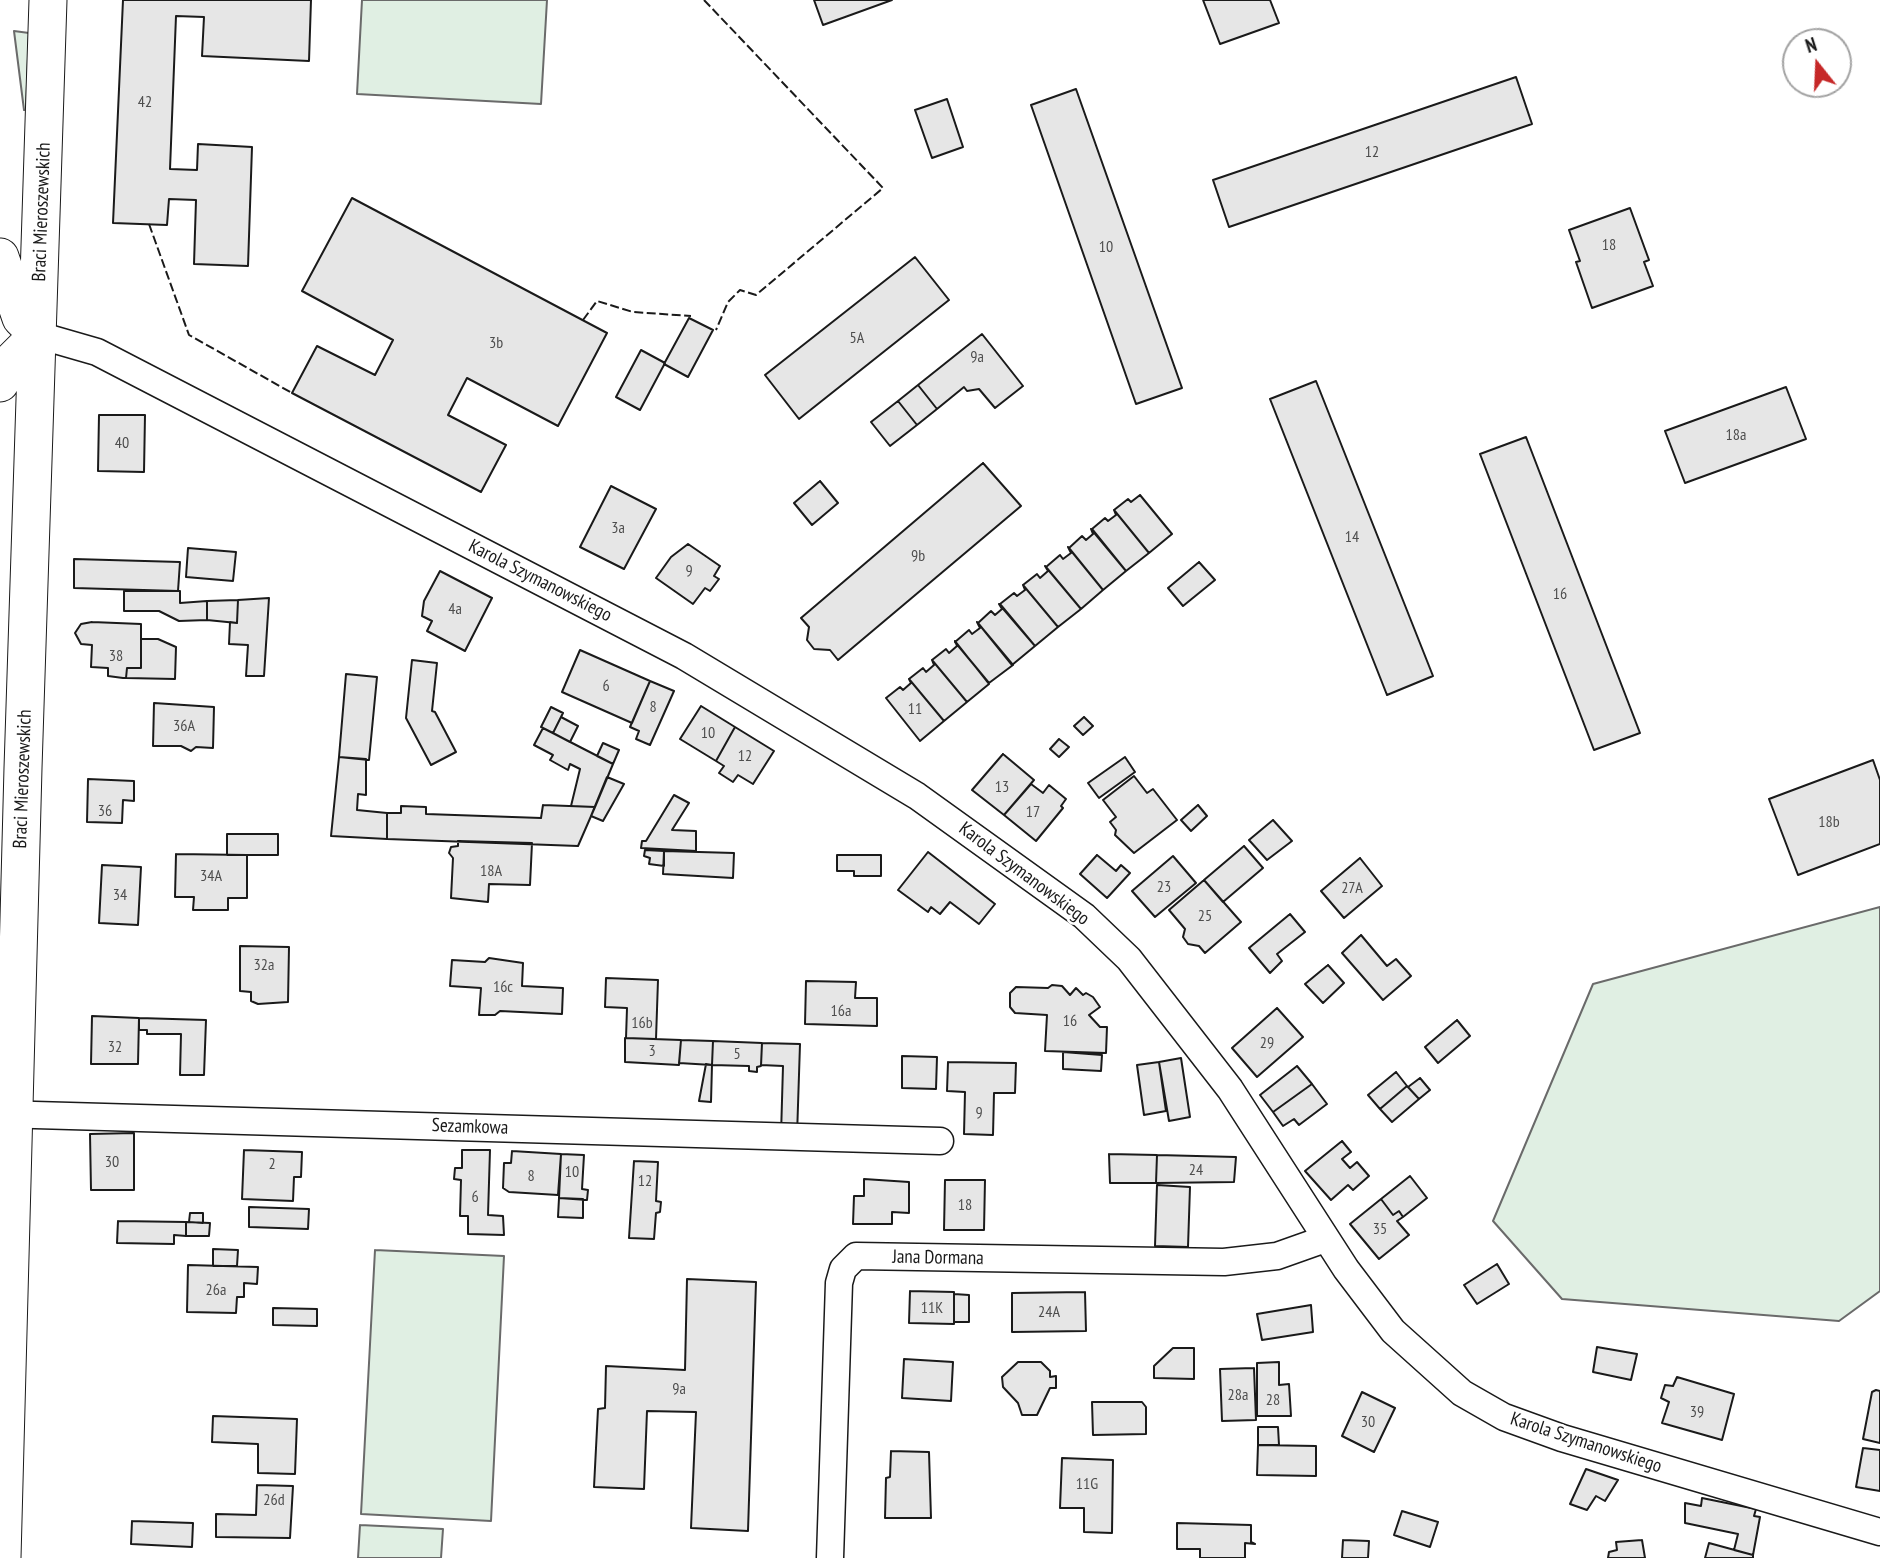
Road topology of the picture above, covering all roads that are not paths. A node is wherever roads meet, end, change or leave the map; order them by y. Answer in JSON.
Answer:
{"nodes":[{"id":1,"x":48,"y":0,"type":"edge"},
{"id":2,"x":0,"y":257,"type":"edge"},
{"id":3,"x":38,"y":335,"type":"junction"},
{"id":4,"x":0,"y":383,"type":"edge"},
{"id":5,"x":7,"y":1114,"type":"edge"},
{"id":6,"x":940,"y":1141,"type":"dead end"},
{"id":7,"x":1325,"y":1239,"type":"junction"},
{"id":8,"x":1880,"y":1532,"type":"edge"},
{"id":9,"x":2,"y":1558,"type":"edge"},
{"id":10,"x":830,"y":1558,"type":"edge"}],
"edges":[{"from":1,"to":3,"type":"main road","name":"Braci Mieroszewskich"},
{"from":2,"to":3,"type":"main road"},
{"from":3,"to":4,"type":"main road"},
{"from":3,"to":5,"type":"main road","name":"Braci Mieroszewskich"},
{"from":3,"to":7,"type":"street","name":"Karola Szymanowskiego"},
{"from":5,"to":6,"type":"street","name":"Sezamkowa"},
{"from":5,"to":9,"type":"main road","name":"Braci Mieroszewskich"},
{"from":7,"to":8,"type":"street","name":"Karola Szymanowskiego"},
{"from":7,"to":10,"type":"street","name":"Jana Dormana"}]}
